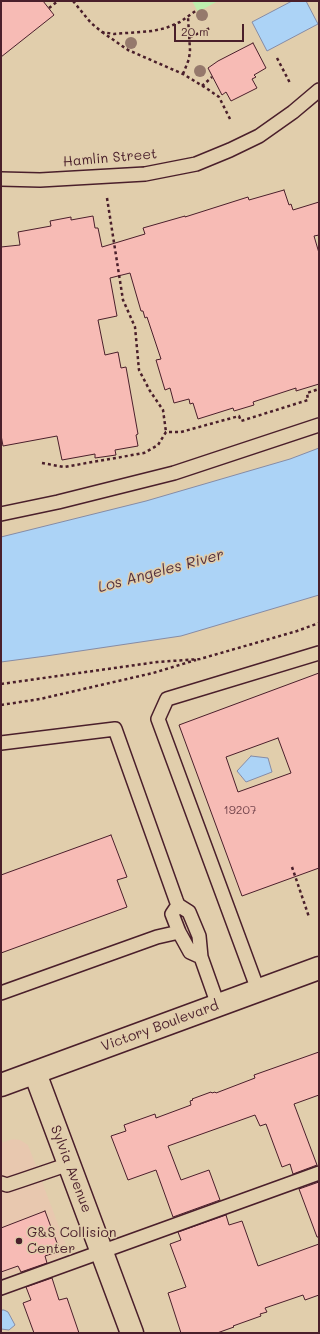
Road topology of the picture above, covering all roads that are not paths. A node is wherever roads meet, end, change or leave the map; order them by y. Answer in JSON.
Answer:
{"nodes":[{"id":1,"x":319,"y":90,"type":"edge"},
{"id":2,"x":1,"y":179,"type":"edge"},
{"id":3,"x":319,"y":424,"type":"edge"},
{"id":4,"x":1,"y":514,"type":"edge"},
{"id":5,"x":319,"y":653,"type":"edge"},
{"id":6,"x":1,"y":743,"type":"edge"},
{"id":7,"x":178,"y":905,"type":"junction"},
{"id":8,"x":178,"y":932,"type":"junction"},
{"id":9,"x":201,"y":957,"type":"junction"},
{"id":10,"x":319,"y":968,"type":"edge"},
{"id":11,"x":258,"y":990,"type":"junction"},
{"id":12,"x":1,"y":993,"type":"edge"},
{"id":13,"x":218,"y":1005,"type":"junction"},
{"id":14,"x":35,"y":1073,"type":"junction"},
{"id":15,"x":1,"y":1085,"type":"edge"},
{"id":16,"x":69,"y":1164,"type":"junction"},
{"id":17,"x":319,"y":1173,"type":"edge"},
{"id":18,"x":1,"y":1183,"type":"edge"},
{"id":19,"x":102,"y":1251,"type":"junction"},
{"id":20,"x":1,"y":1288,"type":"edge"},
{"id":21,"x":132,"y":1333,"type":"edge"}],
"edges":[{"from":1,"to":2,"type":"lane","name":"Hamlin Street"},
{"from":3,"to":4,"type":"lane"},
{"from":5,"to":11,"type":"lane"},
{"from":6,"to":7,"type":"lane"},
{"from":7,"to":8,"type":"lane"},
{"from":7,"to":9,"type":"lane"},
{"from":8,"to":9,"type":"lane"},
{"from":8,"to":12,"type":"lane"},
{"from":9,"to":13,"type":"lane"},
{"from":10,"to":11,"type":"main road","name":"Victory Boulevard"},
{"from":11,"to":13,"type":"main road","name":"Victory Boulevard"},
{"from":13,"to":14,"type":"main road","name":"Victory Boulevard"},
{"from":14,"to":15,"type":"main road","name":"Victory Boulevard"},
{"from":14,"to":16,"type":"main road","name":"Sylvia Avenue"},
{"from":16,"to":18,"type":"lane"},
{"from":16,"to":19,"type":"main road","name":"Sylvia Avenue"},
{"from":17,"to":19,"type":"lane"},
{"from":19,"to":20,"type":"lane"},
{"from":19,"to":21,"type":"main road","name":"Sylvia Avenue"}]}
